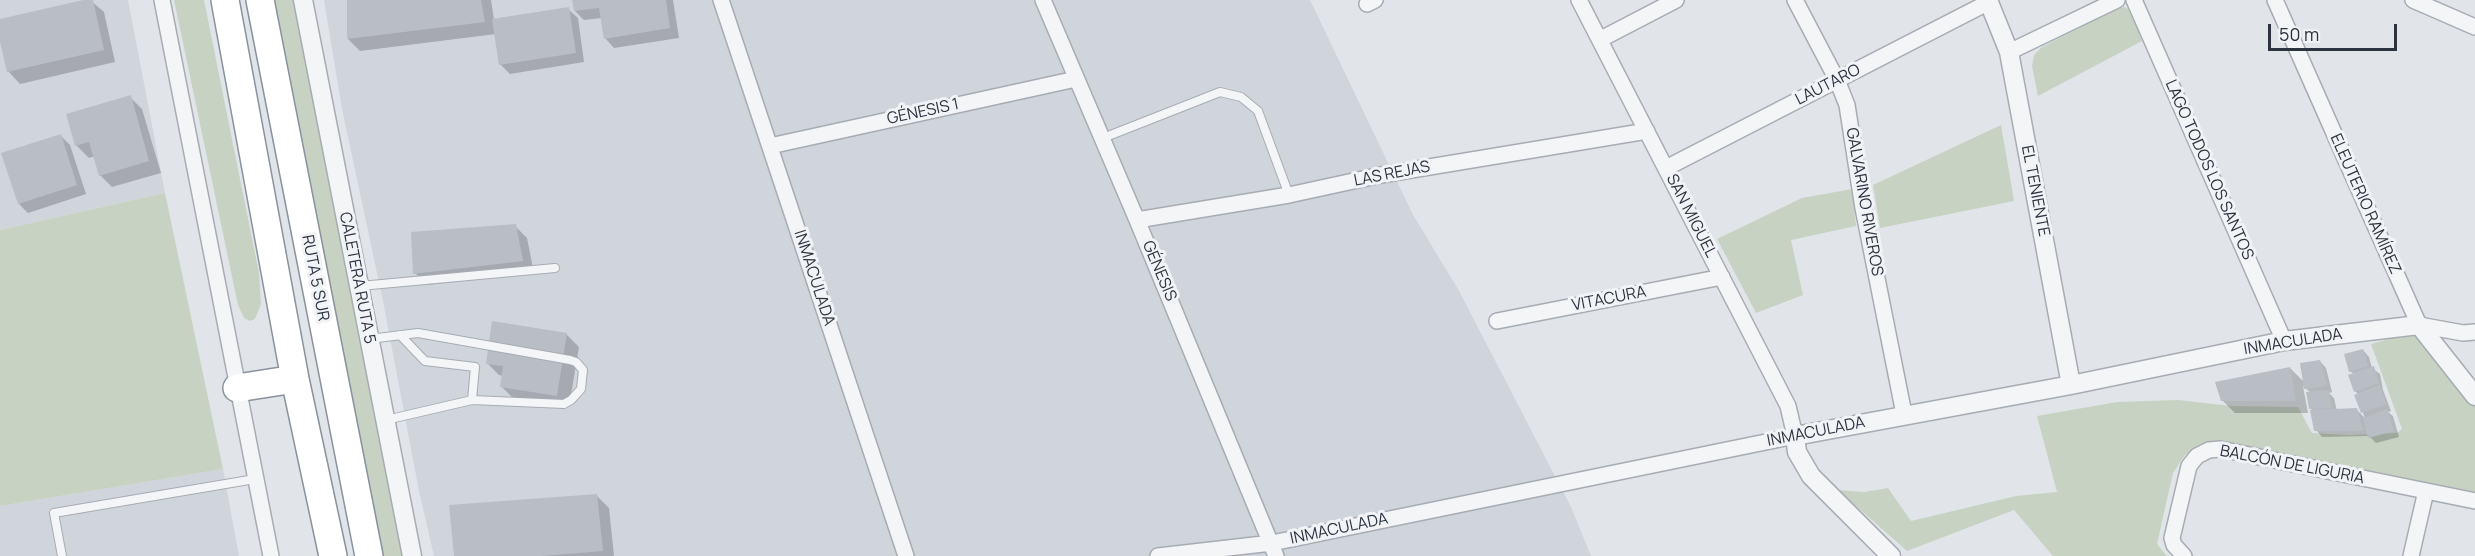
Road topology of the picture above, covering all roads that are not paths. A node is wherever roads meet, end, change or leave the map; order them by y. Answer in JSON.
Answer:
{"nodes":[{"id":1,"x":162,"y":0,"type":"edge"},
{"id":2,"x":225,"y":0,"type":"edge"},
{"id":3,"x":262,"y":0,"type":"edge"},
{"id":4,"x":303,"y":0,"type":"edge"},
{"id":5,"x":721,"y":0,"type":"edge"},
{"id":6,"x":1043,"y":0,"type":"edge"},
{"id":7,"x":1579,"y":0,"type":"edge"},
{"id":8,"x":1676,"y":0,"type":"edge"},
{"id":9,"x":1795,"y":0,"type":"edge"},
{"id":10,"x":2116,"y":0,"type":"edge"},
{"id":11,"x":2134,"y":0,"type":"edge"},
{"id":12,"x":2275,"y":0,"type":"edge"},
{"id":13,"x":2413,"y":0,"type":"edge"},
{"id":14,"x":1988,"y":1,"type":"edge"},
{"id":15,"x":2475,"y":27,"type":"edge"},
{"id":16,"x":1601,"y":39,"type":"junction"},
{"id":17,"x":2009,"y":52,"type":"junction"},
{"id":18,"x":1076,"y":79,"type":"junction"},
{"id":19,"x":1837,"y":80,"type":"junction"},
{"id":20,"x":1647,"y":130,"type":"junction"},
{"id":21,"x":1103,"y":138,"type":"junction"},
{"id":22,"x":770,"y":146,"type":"junction"},
{"id":23,"x":1666,"y":168,"type":"junction"},
{"id":24,"x":1289,"y":195,"type":"junction"},
{"id":25,"x":1137,"y":220,"type":"junction"},
{"id":26,"x":555,"y":268,"type":"dead end"},
{"id":27,"x":1722,"y":277,"type":"junction"},
{"id":28,"x":358,"y":286,"type":"junction"},
{"id":29,"x":1497,"y":321,"type":"dead end"},
{"id":30,"x":2419,"y":325,"type":"junction"},
{"id":31,"x":2475,"y":332,"type":"edge"},
{"id":32,"x":400,"y":335,"type":"junction"},
{"id":33,"x":369,"y":339,"type":"junction"},
{"id":34,"x":2284,"y":341,"type":"junction"},
{"id":35,"x":295,"y":379,"type":"junction"},
{"id":36,"x":2071,"y":385,"type":"junction"},
{"id":37,"x":237,"y":388,"type":"junction"},
{"id":38,"x":2475,"y":396,"type":"edge"},
{"id":39,"x":472,"y":400,"type":"junction"},
{"id":40,"x":1904,"y":414,"type":"junction"},
{"id":41,"x":386,"y":420,"type":"junction"},
{"id":42,"x":1795,"y":436,"type":"junction"},
{"id":43,"x":255,"y":479,"type":"junction"},
{"id":44,"x":2426,"y":491,"type":"junction"},
{"id":45,"x":2475,"y":501,"type":"edge"},
{"id":46,"x":1274,"y":549,"type":"edge"},
{"id":47,"x":62,"y":556,"type":"edge"},
{"id":48,"x":271,"y":556,"type":"edge"},
{"id":49,"x":333,"y":556,"type":"edge"},
{"id":50,"x":369,"y":556,"type":"edge"},
{"id":51,"x":412,"y":556,"type":"edge"},
{"id":52,"x":906,"y":556,"type":"edge"},
{"id":53,"x":1158,"y":556,"type":"edge"},
{"id":54,"x":1891,"y":556,"type":"edge"},
{"id":55,"x":2184,"y":556,"type":"edge"},
{"id":56,"x":2410,"y":556,"type":"edge"}],
"edges":[{"from":1,"to":37,"type":"street"},
{"from":2,"to":35,"type":"highway"},
{"from":3,"to":50,"type":"highway","name":"RUTA 5 SUR"},
{"from":4,"to":28,"type":"street","name":"CALETERA RUTA 5"},
{"from":5,"to":22,"type":"street","name":"INMACULADA"},
{"from":6,"to":18,"type":"street","name":"GÉNESIS"},
{"from":7,"to":16,"type":"street","name":"SAN MIGUEL"},
{"from":8,"to":16,"type":"street"},
{"from":9,"to":19,"type":"street","name":"GALVARINO RIVEROS"},
{"from":10,"to":17,"type":"street"},
{"from":11,"to":34,"type":"street","name":"LAGO TODOS LOS SANTOS"},
{"from":12,"to":30,"type":"street","name":"ELEUTERIO RAMÍREZ"},
{"from":13,"to":15,"type":"street"},
{"from":14,"to":17,"type":"street","name":"EL TENIENTE"},
{"from":14,"to":19,"type":"street","name":"LAUTARO"},
{"from":16,"to":20,"type":"street","name":"SAN MIGUEL"},
{"from":17,"to":36,"type":"street","name":"EL TENIENTE"},
{"from":18,"to":21,"type":"street","name":"GÉNESIS"},
{"from":18,"to":22,"type":"street","name":"GÉNESIS 1"},
{"from":19,"to":23,"type":"street","name":"LAUTARO"},
{"from":19,"to":40,"type":"street","name":"GALVARINO RIVEROS"},
{"from":20,"to":23,"type":"street","name":"SAN MIGUEL"},
{"from":20,"to":24,"type":"street","name":"LAS REJAS"},
{"from":21,"to":24,"type":"lane"},
{"from":21,"to":25,"type":"street","name":"GÉNESIS"},
{"from":22,"to":52,"type":"street","name":"INMACULADA"},
{"from":23,"to":27,"type":"street","name":"SAN MIGUEL"},
{"from":24,"to":25,"type":"street","name":"LAS REJAS"},
{"from":25,"to":46,"type":"street","name":"GÉNESIS"},
{"from":26,"to":28,"type":"lane"},
{"from":27,"to":29,"type":"street","name":"VITACURA"},
{"from":27,"to":42,"type":"street","name":"SAN MIGUEL"},
{"from":28,"to":33,"type":"street","name":"CALETERA RUTA 5"},
{"from":30,"to":31,"type":"street","name":"INMACULADA"},
{"from":30,"to":34,"type":"street","name":"INMACULADA"},
{"from":30,"to":38,"type":"street","name":"ELEUTERIO RAMÍREZ"},
{"from":32,"to":33,"type":"lane"},
{"from":32,"to":39,"type":"lane"},
{"from":32,"to":39,"type":"lane"},
{"from":33,"to":41,"type":"street","name":"CALETERA RUTA 5"},
{"from":34,"to":36,"type":"street","name":"INMACULADA"},
{"from":35,"to":37,"type":"highway"},
{"from":35,"to":49,"type":"highway"},
{"from":36,"to":40,"type":"street","name":"INMACULADA"},
{"from":37,"to":43,"type":"street"},
{"from":39,"to":41,"type":"lane"},
{"from":40,"to":42,"type":"street","name":"INMACULADA"},
{"from":41,"to":51,"type":"street","name":"CALETERA RUTA 5"},
{"from":42,"to":46,"type":"street","name":"INMACULADA"},
{"from":42,"to":54,"type":"street"},
{"from":43,"to":47,"type":"lane"},
{"from":43,"to":48,"type":"street"},
{"from":44,"to":45,"type":"street"},
{"from":44,"to":55,"type":"street","name":"BALCÓN DE LIGURIA"},
{"from":44,"to":56,"type":"street"},
{"from":46,"to":53,"type":"street","name":"INMACULADA"}]}
